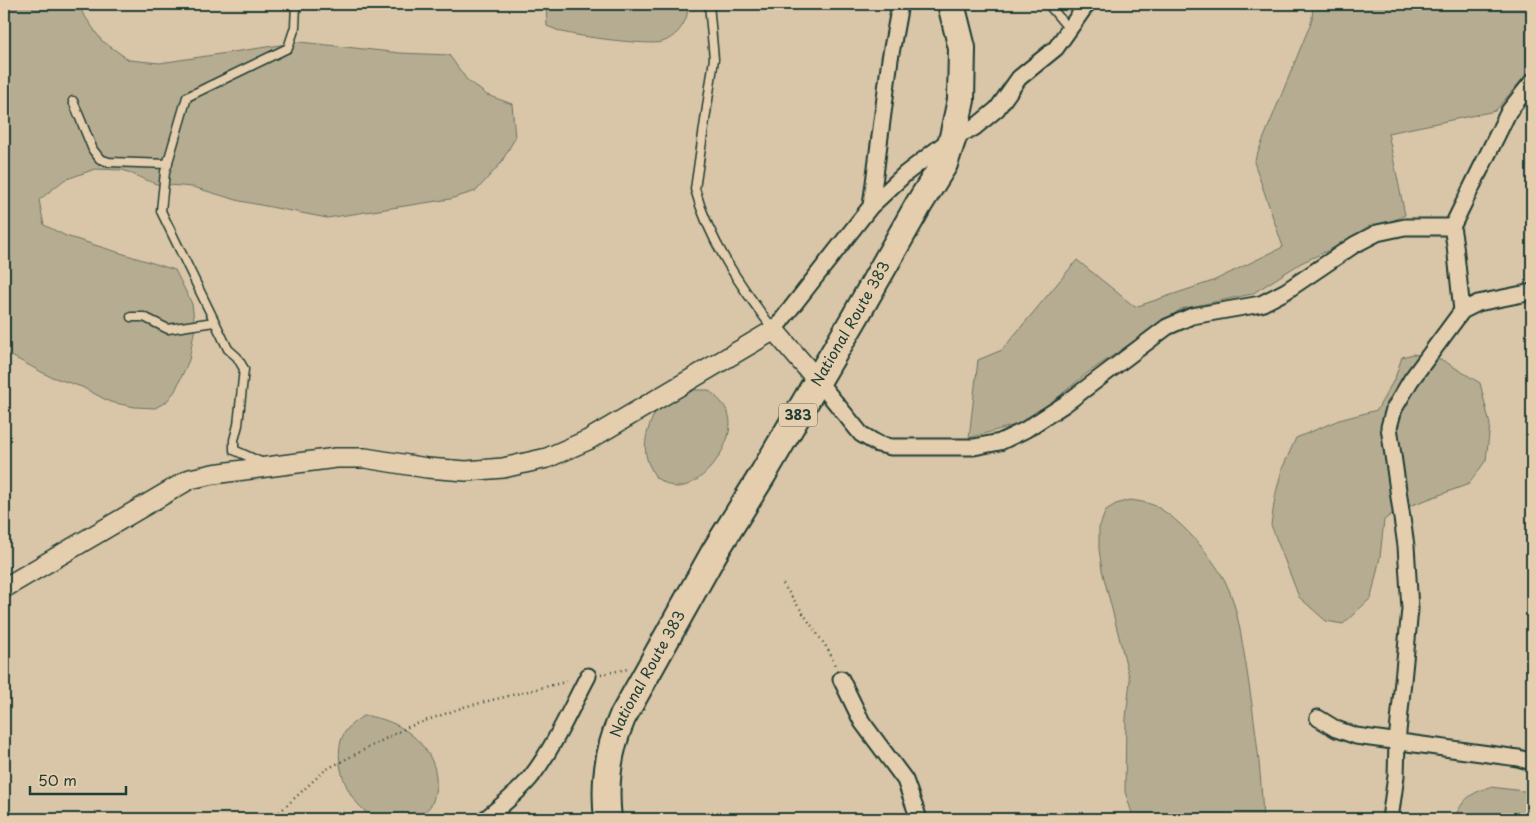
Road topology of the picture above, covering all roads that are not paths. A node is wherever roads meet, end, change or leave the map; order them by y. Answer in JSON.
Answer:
{"nodes":[{"id":1,"x":296,"y":4,"type":"edge"},
{"id":2,"x":709,"y":4,"type":"edge"},
{"id":3,"x":900,"y":4,"type":"edge"},
{"id":4,"x":951,"y":4,"type":"edge"},
{"id":5,"x":1048,"y":4,"type":"edge"},
{"id":6,"x":1087,"y":4,"type":"edge"},
{"id":7,"x":1069,"y":28,"type":"junction"},
{"id":8,"x":1532,"y":82,"type":"edge"},
{"id":9,"x":73,"y":101,"type":"dead end"},
{"id":10,"x":953,"y":137,"type":"junction"},
{"id":11,"x":168,"y":164,"type":"junction"},
{"id":12,"x":871,"y":206,"type":"junction"},
{"id":13,"x":1452,"y":227,"type":"junction"},
{"id":14,"x":1532,"y":292,"type":"edge"},
{"id":15,"x":1462,"y":311,"type":"junction"},
{"id":16,"x":131,"y":317,"type":"dead end"},
{"id":17,"x":214,"y":322,"type":"junction"},
{"id":18,"x":774,"y":330,"type":"junction"},
{"id":19,"x":818,"y":381,"type":"junction"},
{"id":20,"x":271,"y":466,"type":"junction"},
{"id":21,"x":4,"y":588,"type":"edge"},
{"id":22,"x":588,"y":676,"type":"road end"},
{"id":23,"x":841,"y":678,"type":"road end"},
{"id":24,"x":1318,"y":718,"type":"dead end"},
{"id":25,"x":1397,"y":742,"type":"junction"},
{"id":26,"x":1532,"y":762,"type":"edge"},
{"id":27,"x":486,"y":819,"type":"edge"},
{"id":28,"x":608,"y":819,"type":"edge"},
{"id":29,"x":919,"y":819,"type":"edge"},
{"id":30,"x":1390,"y":819,"type":"edge"}],
"edges":[{"from":1,"to":11,"type":"lane"},
{"from":2,"to":18,"type":"lane"},
{"from":3,"to":12,"type":"street"},
{"from":4,"to":10,"type":"highway","name":"National Route 383","number":"383"},
{"from":5,"to":7,"type":"lane"},
{"from":6,"to":7,"type":"street"},
{"from":7,"to":10,"type":"street"},
{"from":8,"to":13,"type":"street"},
{"from":9,"to":11,"type":"lane"},
{"from":10,"to":12,"type":"street"},
{"from":10,"to":19,"type":"highway","name":"National Route 383","number":"383"},
{"from":11,"to":17,"type":"lane"},
{"from":12,"to":18,"type":"street"},
{"from":13,"to":15,"type":"street"},
{"from":13,"to":19,"type":"street"},
{"from":14,"to":15,"type":"street"},
{"from":15,"to":25,"type":"street"},
{"from":16,"to":17,"type":"lane"},
{"from":17,"to":20,"type":"lane"},
{"from":18,"to":19,"type":"street"},
{"from":18,"to":20,"type":"street"},
{"from":19,"to":28,"type":"highway","name":"National Route 383","number":"383"},
{"from":20,"to":21,"type":"street"},
{"from":22,"to":27,"type":"street"},
{"from":23,"to":29,"type":"street"},
{"from":24,"to":25,"type":"street"},
{"from":25,"to":26,"type":"street"},
{"from":25,"to":30,"type":"street"}]}
